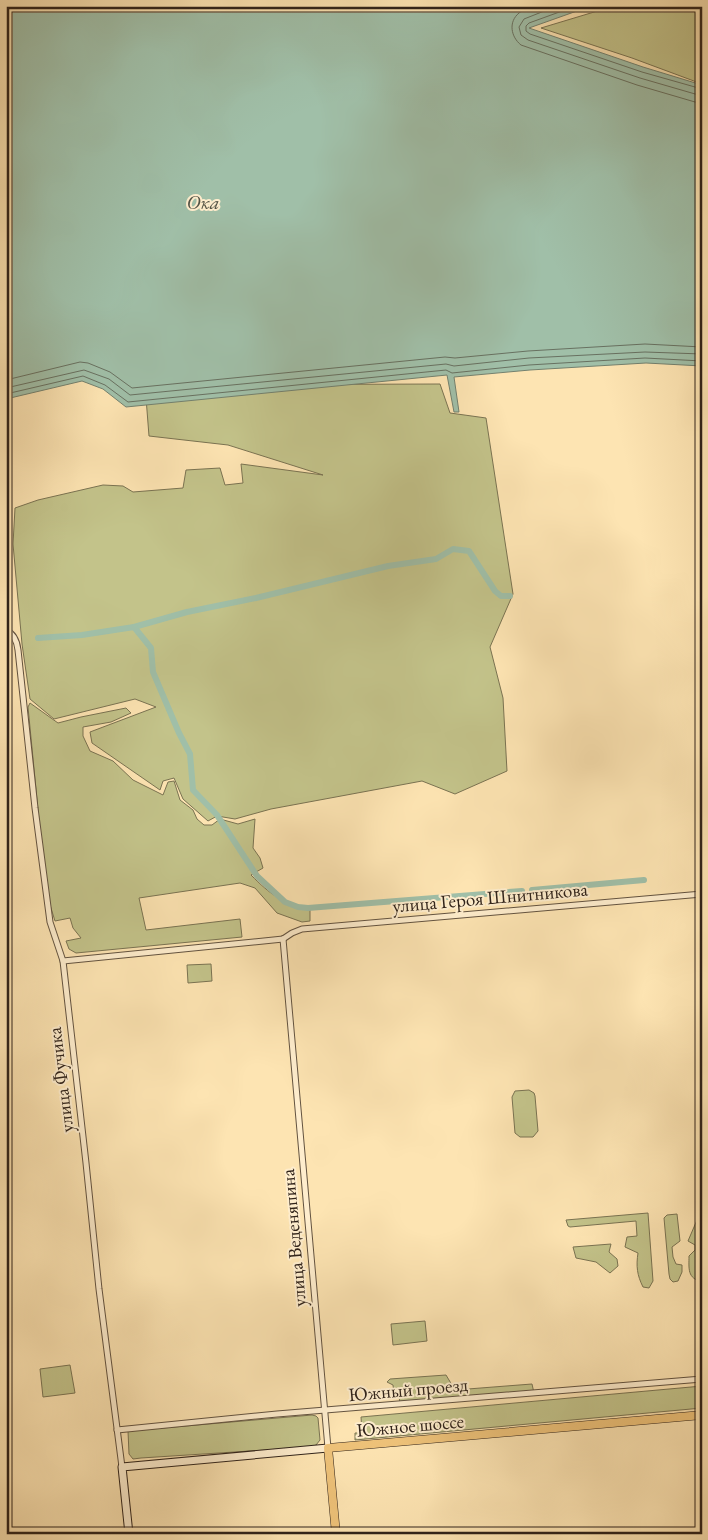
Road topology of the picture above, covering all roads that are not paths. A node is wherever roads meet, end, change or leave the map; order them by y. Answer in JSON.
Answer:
{"nodes":[{"id":1,"x":6,"y":630,"type":"edge"},
{"id":2,"x":702,"y":894,"type":"edge"},
{"id":3,"x":283,"y":939,"type":"junction"},
{"id":4,"x":63,"y":961,"type":"junction"},
{"id":5,"x":702,"y":1379,"type":"edge"},
{"id":6,"x":325,"y":1410,"type":"junction"},
{"id":7,"x":702,"y":1415,"type":"edge"},
{"id":8,"x":116,"y":1430,"type":"junction"},
{"id":9,"x":328,"y":1448,"type":"junction"},
{"id":10,"x":122,"y":1467,"type":"junction"},
{"id":11,"x":129,"y":1534,"type":"edge"},
{"id":12,"x":336,"y":1534,"type":"edge"}],
"edges":[{"from":1,"to":4,"type":"street","name":"улица Фучика"},
{"from":2,"to":3,"type":"street","name":"улица Героя Шнитникова"},
{"from":3,"to":4,"type":"street","name":"улица Героя Шнитникова"},
{"from":3,"to":6,"type":"street","name":"улица Веденяпина"},
{"from":4,"to":8,"type":"street","name":"улица Фучика"},
{"from":5,"to":6,"type":"street","name":"Южный проезд"},
{"from":6,"to":8,"type":"street","name":"Южный проезд"},
{"from":6,"to":9,"type":"street","name":"улица Веденяпина"},
{"from":7,"to":9,"type":"main road","name":"Южное шоссе"},
{"from":8,"to":10,"type":"street","name":"улица Фучика"},
{"from":9,"to":10,"type":"street","name":"Южное шоссе"},
{"from":9,"to":12,"type":"main road","name":"улица Веденяпина"},
{"from":10,"to":11,"type":"street","name":"улица Фучика"}]}
